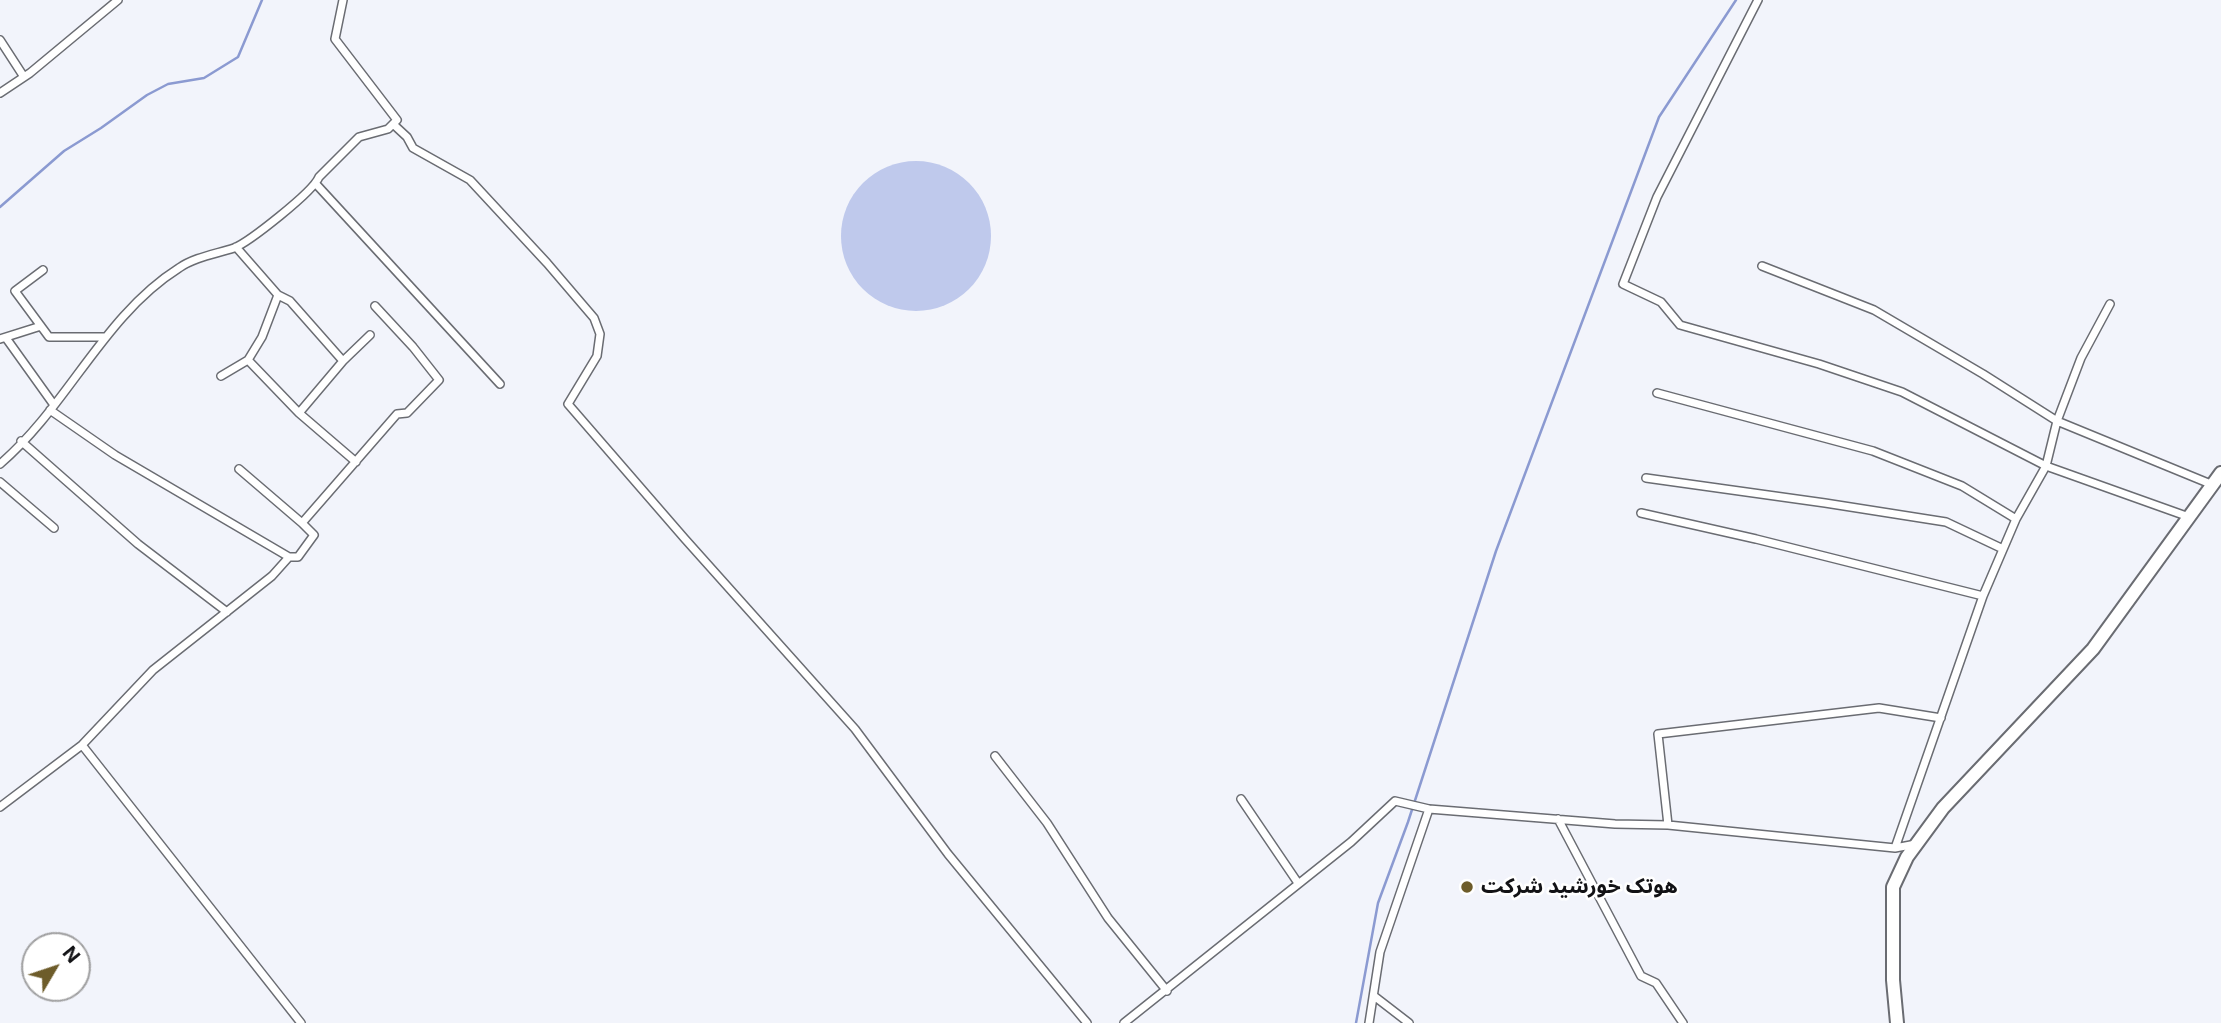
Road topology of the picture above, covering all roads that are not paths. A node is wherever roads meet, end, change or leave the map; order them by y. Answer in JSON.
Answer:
{"nodes":[{"id":1,"x":118,"y":0,"type":"edge"},
{"id":2,"x":343,"y":0,"type":"edge"},
{"id":3,"x":1758,"y":0,"type":"edge"},
{"id":4,"x":0,"y":40,"type":"edge"},
{"id":5,"x":24,"y":76,"type":"junction"},
{"id":6,"x":0,"y":93,"type":"edge"},
{"id":7,"x":393,"y":124,"type":"junction"},
{"id":8,"x":316,"y":184,"type":"junction"},
{"id":9,"x":236,"y":247,"type":"junction"},
{"id":10,"x":1762,"y":267,"type":"dead end"},
{"id":11,"x":43,"y":270,"type":"dead end"},
{"id":12,"x":278,"y":295,"type":"junction"},
{"id":13,"x":2110,"y":304,"type":"dead end"},
{"id":14,"x":375,"y":306,"type":"dead end"},
{"id":15,"x":41,"y":326,"type":"junction"},
{"id":16,"x":370,"y":335,"type":"dead end"},
{"id":17,"x":105,"y":337,"type":"junction"},
{"id":18,"x":3,"y":339,"type":"edge"},
{"id":19,"x":248,"y":360,"type":"junction"},
{"id":20,"x":343,"y":361,"type":"junction"},
{"id":21,"x":221,"y":376,"type":"dead end"},
{"id":22,"x":500,"y":384,"type":"dead end"},
{"id":23,"x":1657,"y":393,"type":"dead end"},
{"id":24,"x":52,"y":408,"type":"junction"},
{"id":25,"x":299,"y":413,"type":"junction"},
{"id":26,"x":2057,"y":421,"type":"junction"},
{"id":27,"x":21,"y":442,"type":"junction"},
{"id":28,"x":356,"y":462,"type":"junction"},
{"id":29,"x":0,"y":464,"type":"edge"},
{"id":30,"x":2046,"y":466,"type":"junction"},
{"id":31,"x":239,"y":469,"type":"dead end"},
{"id":32,"x":2221,"y":473,"type":"edge"},
{"id":33,"x":1646,"y":478,"type":"dead end"},
{"id":34,"x":0,"y":482,"type":"edge"},
{"id":35,"x":2213,"y":485,"type":"junction"},
{"id":36,"x":1641,"y":513,"type":"dead end"},
{"id":37,"x":2189,"y":517,"type":"junction"},
{"id":38,"x":2016,"y":519,"type":"junction"},
{"id":39,"x":302,"y":523,"type":"junction"},
{"id":40,"x":54,"y":528,"type":"dead end"},
{"id":41,"x":2003,"y":549,"type":"junction"},
{"id":42,"x":289,"y":558,"type":"junction"},
{"id":43,"x":1983,"y":596,"type":"junction"},
{"id":44,"x":226,"y":612,"type":"junction"},
{"id":45,"x":1941,"y":718,"type":"junction"},
{"id":46,"x":82,"y":745,"type":"junction"},
{"id":47,"x":995,"y":756,"type":"dead end"},
{"id":48,"x":1241,"y":799,"type":"dead end"},
{"id":49,"x":0,"y":807,"type":"edge"},
{"id":50,"x":1429,"y":809,"type":"junction"},
{"id":51,"x":1558,"y":819,"type":"junction"},
{"id":52,"x":1668,"y":825,"type":"junction"},
{"id":53,"x":1917,"y":844,"type":"junction"},
{"id":54,"x":1895,"y":848,"type":"junction"},
{"id":55,"x":1298,"y":883,"type":"junction"},
{"id":56,"x":1167,"y":991,"type":"junction"},
{"id":57,"x":1374,"y":996,"type":"junction"},
{"id":58,"x":301,"y":1023,"type":"edge"},
{"id":59,"x":1087,"y":1023,"type":"edge"},
{"id":60,"x":1124,"y":1023,"type":"edge"},
{"id":61,"x":1369,"y":1023,"type":"edge"},
{"id":62,"x":1409,"y":1023,"type":"edge"},
{"id":63,"x":1683,"y":1023,"type":"edge"},
{"id":64,"x":1897,"y":1023,"type":"edge"}],
"edges":[{"from":1,"to":5,"type":"street"},
{"from":2,"to":7,"type":"street"},
{"from":3,"to":30,"type":"street"},
{"from":4,"to":5,"type":"street"},
{"from":5,"to":6,"type":"street"},
{"from":7,"to":8,"type":"street"},
{"from":7,"to":59,"type":"street"},
{"from":8,"to":9,"type":"street"},
{"from":8,"to":22,"type":"street"},
{"from":9,"to":12,"type":"street"},
{"from":9,"to":17,"type":"street"},
{"from":10,"to":26,"type":"street"},
{"from":11,"to":15,"type":"street"},
{"from":12,"to":19,"type":"street"},
{"from":12,"to":20,"type":"street"},
{"from":13,"to":26,"type":"street"},
{"from":14,"to":28,"type":"street"},
{"from":15,"to":17,"type":"street"},
{"from":15,"to":18,"type":"street"},
{"from":16,"to":20,"type":"street"},
{"from":17,"to":24,"type":"street"},
{"from":18,"to":24,"type":"street"},
{"from":19,"to":21,"type":"street"},
{"from":19,"to":25,"type":"street"},
{"from":20,"to":25,"type":"street"},
{"from":23,"to":38,"type":"street"},
{"from":24,"to":27,"type":"street"},
{"from":24,"to":42,"type":"street"},
{"from":25,"to":28,"type":"street"},
{"from":26,"to":30,"type":"street"},
{"from":26,"to":35,"type":"street"},
{"from":27,"to":29,"type":"street"},
{"from":27,"to":44,"type":"street"},
{"from":28,"to":39,"type":"street"},
{"from":30,"to":37,"type":"street"},
{"from":30,"to":38,"type":"street"},
{"from":31,"to":39,"type":"street"},
{"from":32,"to":35,"type":"highway"},
{"from":33,"to":41,"type":"street"},
{"from":34,"to":40,"type":"street"},
{"from":35,"to":37,"type":"highway"},
{"from":36,"to":43,"type":"street"},
{"from":37,"to":53,"type":"highway"},
{"from":38,"to":41,"type":"street"},
{"from":39,"to":42,"type":"street"},
{"from":41,"to":43,"type":"street"},
{"from":42,"to":44,"type":"street"},
{"from":43,"to":45,"type":"street"},
{"from":44,"to":46,"type":"street"},
{"from":45,"to":52,"type":"street"},
{"from":45,"to":54,"type":"street"},
{"from":46,"to":49,"type":"street"},
{"from":46,"to":58,"type":"street"},
{"from":47,"to":56,"type":"street"},
{"from":48,"to":55,"type":"street"},
{"from":50,"to":51,"type":"street"},
{"from":50,"to":55,"type":"street"},
{"from":50,"to":57,"type":"street"},
{"from":51,"to":52,"type":"street"},
{"from":51,"to":63,"type":"street"},
{"from":52,"to":54,"type":"street"},
{"from":53,"to":54,"type":"street"},
{"from":53,"to":64,"type":"highway"},
{"from":55,"to":56,"type":"street"},
{"from":56,"to":60,"type":"street"},
{"from":57,"to":61,"type":"street"},
{"from":57,"to":62,"type":"street"}]}
